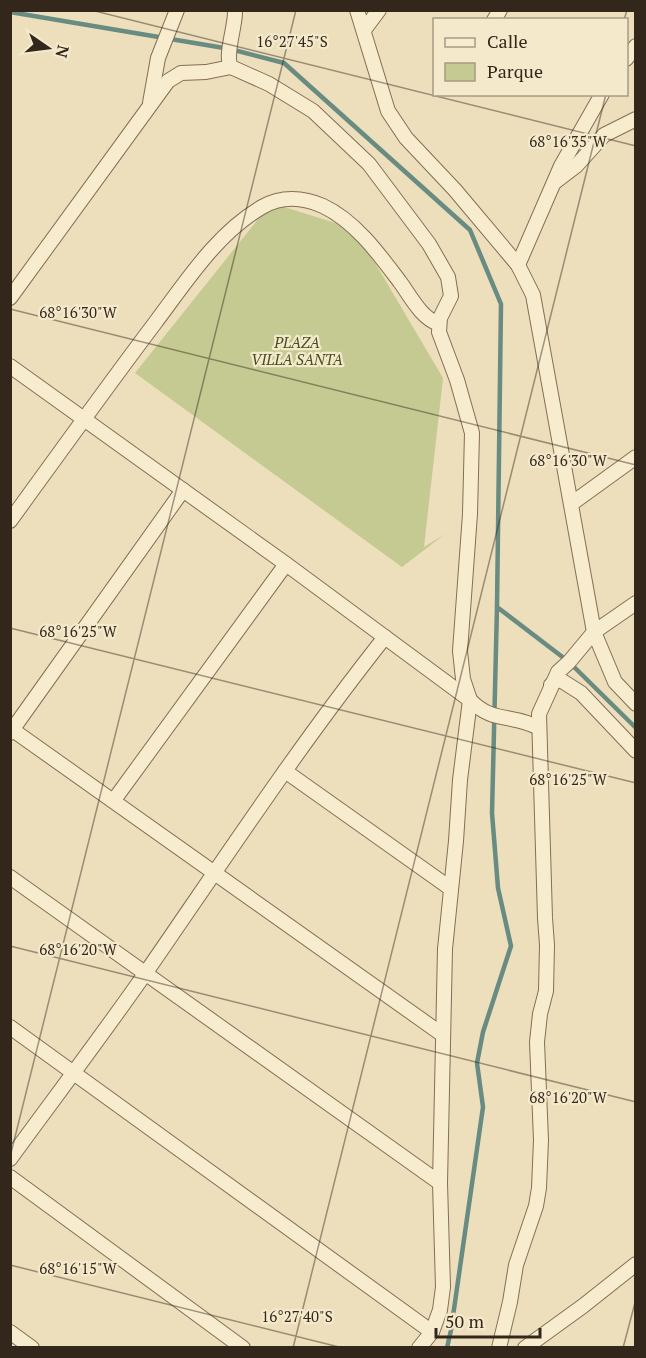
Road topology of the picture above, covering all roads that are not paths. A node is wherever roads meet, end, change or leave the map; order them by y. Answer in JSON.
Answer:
{"nodes":[{"id":1,"x":177,"y":10,"type":"edge"},
{"id":2,"x":235,"y":10,"type":"edge"},
{"id":3,"x":357,"y":10,"type":"edge"},
{"id":4,"x":379,"y":10,"type":"edge"},
{"id":5,"x":364,"y":30,"type":"junction"},
{"id":6,"x":231,"y":67,"type":"junction"},
{"id":7,"x":601,"y":96,"type":"edge"},
{"id":8,"x":150,"y":106,"type":"junction"},
{"id":9,"x":636,"y":119,"type":"edge"},
{"id":10,"x":553,"y":183,"type":"junction"},
{"id":11,"x":518,"y":265,"type":"junction"},
{"id":12,"x":10,"y":298,"type":"edge"},
{"id":13,"x":439,"y":324,"type":"junction"},
{"id":14,"x":10,"y":366,"type":"edge"},
{"id":15,"x":85,"y":418,"type":"junction"},
{"id":16,"x":636,"y":457,"type":"edge"},
{"id":17,"x":183,"y":490,"type":"junction"},
{"id":18,"x":571,"y":504,"type":"junction"},
{"id":19,"x":10,"y":521,"type":"edge"},
{"id":20,"x":286,"y":564,"type":"junction"},
{"id":21,"x":636,"y":603,"type":"edge"},
{"id":22,"x":594,"y":632,"type":"junction"},
{"id":23,"x":385,"y":637,"type":"junction"},
{"id":24,"x":551,"y":685,"type":"junction"},
{"id":25,"x":470,"y":700,"type":"junction"},
{"id":26,"x":636,"y":704,"type":"edge"},
{"id":27,"x":539,"y":728,"type":"junction"},
{"id":28,"x":11,"y":730,"type":"edge"},
{"id":29,"x":636,"y":751,"type":"edge"},
{"id":30,"x":285,"y":771,"type":"junction"},
{"id":31,"x":114,"y":800,"type":"junction"},
{"id":32,"x":215,"y":872,"type":"junction"},
{"id":33,"x":10,"y":877,"type":"edge"},
{"id":34,"x":450,"y":888,"type":"junction"},
{"id":35,"x":145,"y":973,"type":"junction"},
{"id":36,"x":10,"y":1027,"type":"edge"},
{"id":37,"x":443,"y":1035,"type":"junction"},
{"id":38,"x":73,"y":1072,"type":"junction"},
{"id":39,"x":10,"y":1159,"type":"edge"},
{"id":40,"x":10,"y":1177,"type":"edge"},
{"id":41,"x":440,"y":1183,"type":"junction"},
{"id":42,"x":636,"y":1264,"type":"edge"},
{"id":43,"x":10,"y":1332,"type":"edge"},
{"id":44,"x":432,"y":1332,"type":"junction"},
{"id":45,"x":30,"y":1347,"type":"edge"},
{"id":46,"x":243,"y":1347,"type":"edge"},
{"id":47,"x":419,"y":1347,"type":"edge"},
{"id":48,"x":499,"y":1347,"type":"edge"},
{"id":49,"x":525,"y":1347,"type":"edge"}],
"edges":[{"from":1,"to":8,"type":"street"},
{"from":2,"to":6,"type":"street"},
{"from":3,"to":5,"type":"street"},
{"from":4,"to":5,"type":"street"},
{"from":5,"to":11,"type":"street"},
{"from":6,"to":8,"type":"street"},
{"from":6,"to":13,"type":"street"},
{"from":7,"to":10,"type":"street"},
{"from":8,"to":12,"type":"street"},
{"from":9,"to":10,"type":"street"},
{"from":10,"to":11,"type":"street"},
{"from":11,"to":18,"type":"street"},
{"from":13,"to":15,"type":"street"},
{"from":13,"to":25,"type":"street"},
{"from":14,"to":15,"type":"street"},
{"from":15,"to":17,"type":"street"},
{"from":15,"to":19,"type":"street"},
{"from":16,"to":18,"type":"street"},
{"from":17,"to":20,"type":"street"},
{"from":17,"to":28,"type":"street"},
{"from":18,"to":22,"type":"street"},
{"from":20,"to":23,"type":"street"},
{"from":20,"to":31,"type":"street"},
{"from":21,"to":22,"type":"street"},
{"from":22,"to":24,"type":"street"},
{"from":22,"to":26,"type":"street"},
{"from":23,"to":25,"type":"street"},
{"from":23,"to":30,"type":"street"},
{"from":24,"to":27,"type":"street"},
{"from":24,"to":29,"type":"street"},
{"from":25,"to":27,"type":"street"},
{"from":25,"to":34,"type":"street"},
{"from":27,"to":48,"type":"street"},
{"from":28,"to":31,"type":"street"},
{"from":30,"to":32,"type":"street"},
{"from":30,"to":34,"type":"street"},
{"from":31,"to":32,"type":"street"},
{"from":32,"to":35,"type":"street"},
{"from":32,"to":37,"type":"street"},
{"from":33,"to":35,"type":"street"},
{"from":34,"to":37,"type":"street"},
{"from":35,"to":38,"type":"street"},
{"from":35,"to":41,"type":"street"},
{"from":36,"to":38,"type":"street"},
{"from":37,"to":41,"type":"street"},
{"from":38,"to":39,"type":"street"},
{"from":38,"to":44,"type":"street"},
{"from":40,"to":46,"type":"street"},
{"from":41,"to":44,"type":"street"},
{"from":42,"to":49,"type":"street"},
{"from":43,"to":45,"type":"street"},
{"from":44,"to":47,"type":"street"}]}
